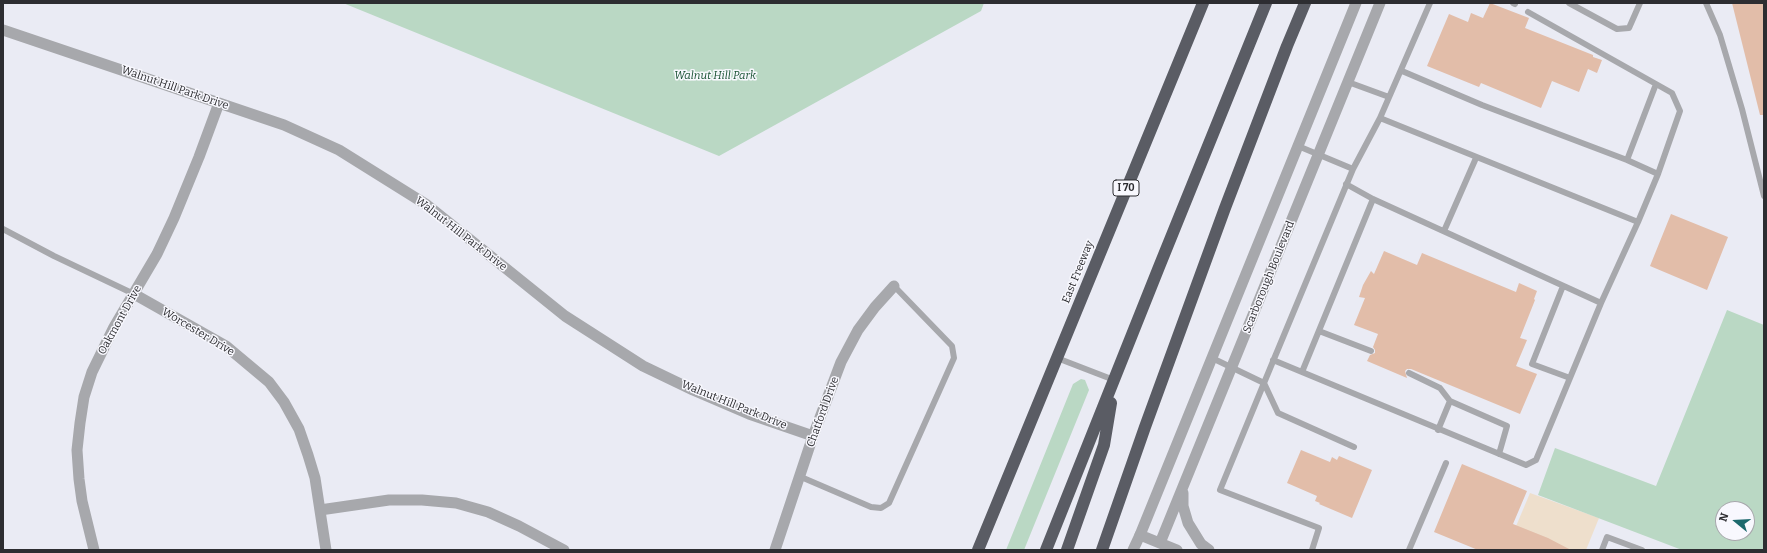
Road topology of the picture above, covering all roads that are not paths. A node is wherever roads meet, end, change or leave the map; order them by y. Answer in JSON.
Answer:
{"nodes":[{"id":1,"x":1203,"y":3,"type":"edge"},
{"id":2,"x":1266,"y":3,"type":"edge"},
{"id":3,"x":1305,"y":3,"type":"edge"},
{"id":4,"x":1356,"y":3,"type":"edge"},
{"id":5,"x":1380,"y":3,"type":"edge"},
{"id":6,"x":1430,"y":3,"type":"edge"},
{"id":7,"x":1569,"y":3,"type":"edge"},
{"id":8,"x":1640,"y":3,"type":"edge"},
{"id":9,"x":1706,"y":3,"type":"edge"},
{"id":10,"x":1528,"y":12,"type":"dead end"},
{"id":11,"x":3,"y":30,"type":"edge"},
{"id":12,"x":1402,"y":71,"type":"junction"},
{"id":13,"x":1348,"y":82,"type":"junction"},
{"id":14,"x":1656,"y":84,"type":"junction"},
{"id":15,"x":1389,"y":97,"type":"junction"},
{"id":16,"x":219,"y":103,"type":"junction"},
{"id":17,"x":1380,"y":118,"type":"junction"},
{"id":18,"x":1298,"y":146,"type":"junction"},
{"id":19,"x":1319,"y":155,"type":"junction"},
{"id":20,"x":1476,"y":158,"type":"junction"},
{"id":21,"x":1627,"y":160,"type":"junction"},
{"id":22,"x":1353,"y":169,"type":"junction"},
{"id":23,"x":1658,"y":174,"type":"junction"},
{"id":24,"x":1346,"y":184,"type":"junction"},
{"id":25,"x":1764,"y":196,"type":"edge"},
{"id":26,"x":1373,"y":199,"type":"junction"},
{"id":27,"x":1638,"y":222,"type":"junction"},
{"id":28,"x":3,"y":229,"type":"edge"},
{"id":29,"x":1444,"y":232,"type":"junction"},
{"id":30,"x":894,"y":286,"type":"joint"},
{"id":31,"x":1563,"y":286,"type":"junction"},
{"id":32,"x":134,"y":294,"type":"junction"},
{"id":33,"x":1601,"y":304,"type":"junction"},
{"id":34,"x":1319,"y":331,"type":"junction"},
{"id":35,"x":1371,"y":351,"type":"dead end"},
{"id":36,"x":1057,"y":358,"type":"junction"},
{"id":37,"x":1212,"y":358,"type":"junction"},
{"id":38,"x":1273,"y":360,"type":"junction"},
{"id":39,"x":1232,"y":368,"type":"junction"},
{"id":40,"x":1302,"y":372,"type":"junction"},
{"id":41,"x":1409,"y":373,"type":"dead end"},
{"id":42,"x":1570,"y":378,"type":"junction"},
{"id":43,"x":1114,"y":380,"type":"junction"},
{"id":44,"x":1264,"y":383,"type":"junction"},
{"id":45,"x":1450,"y":401,"type":"junction"},
{"id":46,"x":1438,"y":430,"type":"junction"},
{"id":47,"x":813,"y":436,"type":"junction"},
{"id":48,"x":1354,"y":447,"type":"dead end"},
{"id":49,"x":1499,"y":454,"type":"junction"},
{"id":50,"x":1446,"y":463,"type":"dead end"},
{"id":51,"x":801,"y":477,"type":"junction"},
{"id":52,"x":1127,"y":479,"type":"junction"},
{"id":53,"x":1184,"y":486,"type":"junction"},
{"id":54,"x":320,"y":510,"type":"junction"},
{"id":55,"x":1140,"y":535,"type":"junction"},
{"id":56,"x":1159,"y":547,"type":"edge"},
{"id":57,"x":94,"y":550,"type":"edge"},
{"id":58,"x":326,"y":550,"type":"edge"},
{"id":59,"x":564,"y":550,"type":"edge"},
{"id":60,"x":775,"y":550,"type":"edge"},
{"id":61,"x":977,"y":550,"type":"edge"},
{"id":62,"x":1046,"y":550,"type":"edge"},
{"id":63,"x":1067,"y":550,"type":"edge"},
{"id":64,"x":1097,"y":550,"type":"edge"},
{"id":65,"x":1102,"y":550,"type":"edge"},
{"id":66,"x":1133,"y":550,"type":"edge"},
{"id":67,"x":1175,"y":550,"type":"edge"},
{"id":68,"x":1209,"y":550,"type":"edge"},
{"id":69,"x":1312,"y":550,"type":"edge"},
{"id":70,"x":1409,"y":550,"type":"edge"},
{"id":71,"x":1602,"y":550,"type":"edge"},
{"id":72,"x":1642,"y":550,"type":"edge"}],
"edges":[{"from":1,"to":36,"type":"highway","name":"East Freeway","number":"I 70"},
{"from":2,"to":43,"type":"highway"},
{"from":3,"to":52,"type":"highway"},
{"from":4,"to":18,"type":"street","name":"Scarborough Boulevard"},
{"from":5,"to":13,"type":"street","name":"Scarborough Boulevard"},
{"from":6,"to":12,"type":"lane"},
{"from":7,"to":8,"type":"lane"},
{"from":9,"to":25,"type":"lane"},
{"from":10,"to":14,"type":"lane"},
{"from":11,"to":16,"type":"street","name":"Walnut Hill Park Drive"},
{"from":12,"to":15,"type":"lane"},
{"from":12,"to":21,"type":"lane"},
{"from":13,"to":15,"type":"lane"},
{"from":13,"to":19,"type":"street","name":"Scarborough Boulevard"},
{"from":14,"to":21,"type":"lane"},
{"from":14,"to":23,"type":"lane"},
{"from":15,"to":17,"type":"lane"},
{"from":16,"to":32,"type":"street","name":"Oakmont Drive"},
{"from":16,"to":47,"type":"street","name":"Walnut Hill Park Drive"},
{"from":17,"to":20,"type":"lane"},
{"from":17,"to":22,"type":"lane"},
{"from":18,"to":19,"type":"lane"},
{"from":18,"to":37,"type":"street","name":"Scarborough Boulevard"},
{"from":19,"to":22,"type":"lane"},
{"from":19,"to":39,"type":"street","name":"Scarborough Boulevard"},
{"from":20,"to":27,"type":"lane"},
{"from":20,"to":29,"type":"lane"},
{"from":21,"to":23,"type":"lane"},
{"from":22,"to":24,"type":"lane"},
{"from":23,"to":27,"type":"lane"},
{"from":24,"to":26,"type":"lane"},
{"from":24,"to":38,"type":"lane"},
{"from":26,"to":29,"type":"lane"},
{"from":26,"to":34,"type":"lane"},
{"from":27,"to":33,"type":"lane"},
{"from":28,"to":32,"type":"lane"},
{"from":29,"to":31,"type":"lane"},
{"from":30,"to":47,"type":"street","name":"Chatford Drive"},
{"from":30,"to":51,"type":"lane"},
{"from":31,"to":33,"type":"lane"},
{"from":31,"to":42,"type":"lane"},
{"from":32,"to":54,"type":"street","name":"Worcester Drive"},
{"from":32,"to":57,"type":"street","name":"Oakmont Drive"},
{"from":33,"to":42,"type":"lane"},
{"from":34,"to":35,"type":"lane"},
{"from":34,"to":40,"type":"lane"},
{"from":36,"to":43,"type":"lane"},
{"from":36,"to":61,"type":"highway","name":"East Freeway","number":"I 70"},
{"from":37,"to":39,"type":"lane"},
{"from":37,"to":55,"type":"street","name":"Scarborough Boulevard"},
{"from":38,"to":40,"type":"lane"},
{"from":38,"to":44,"type":"lane"},
{"from":39,"to":44,"type":"lane"},
{"from":39,"to":53,"type":"street","name":"Scarborough Boulevard"},
{"from":40,"to":46,"type":"lane"},
{"from":41,"to":45,"type":"lane"},
{"from":42,"to":49,"type":"lane"},
{"from":43,"to":62,"type":"highway"},
{"from":43,"to":63,"type":"highway"},
{"from":44,"to":48,"type":"lane"},
{"from":44,"to":69,"type":"lane"},
{"from":45,"to":46,"type":"lane"},
{"from":45,"to":49,"type":"lane"},
{"from":46,"to":49,"type":"lane"},
{"from":47,"to":51,"type":"street","name":"Chatford Drive"},
{"from":50,"to":70,"type":"lane"},
{"from":51,"to":60,"type":"street","name":"Chatford Drive"},
{"from":52,"to":64,"type":"highway"},
{"from":52,"to":65,"type":"highway"},
{"from":53,"to":56,"type":"street","name":"Scarborough Boulevard"},
{"from":53,"to":68,"type":"street"},
{"from":54,"to":58,"type":"street","name":"Worcester Drive"},
{"from":54,"to":59,"type":"street"},
{"from":55,"to":56,"type":"street"},
{"from":55,"to":66,"type":"street","name":"Scarborough Boulevard"},
{"from":56,"to":67,"type":"street"},
{"from":71,"to":72,"type":"lane"}]}
